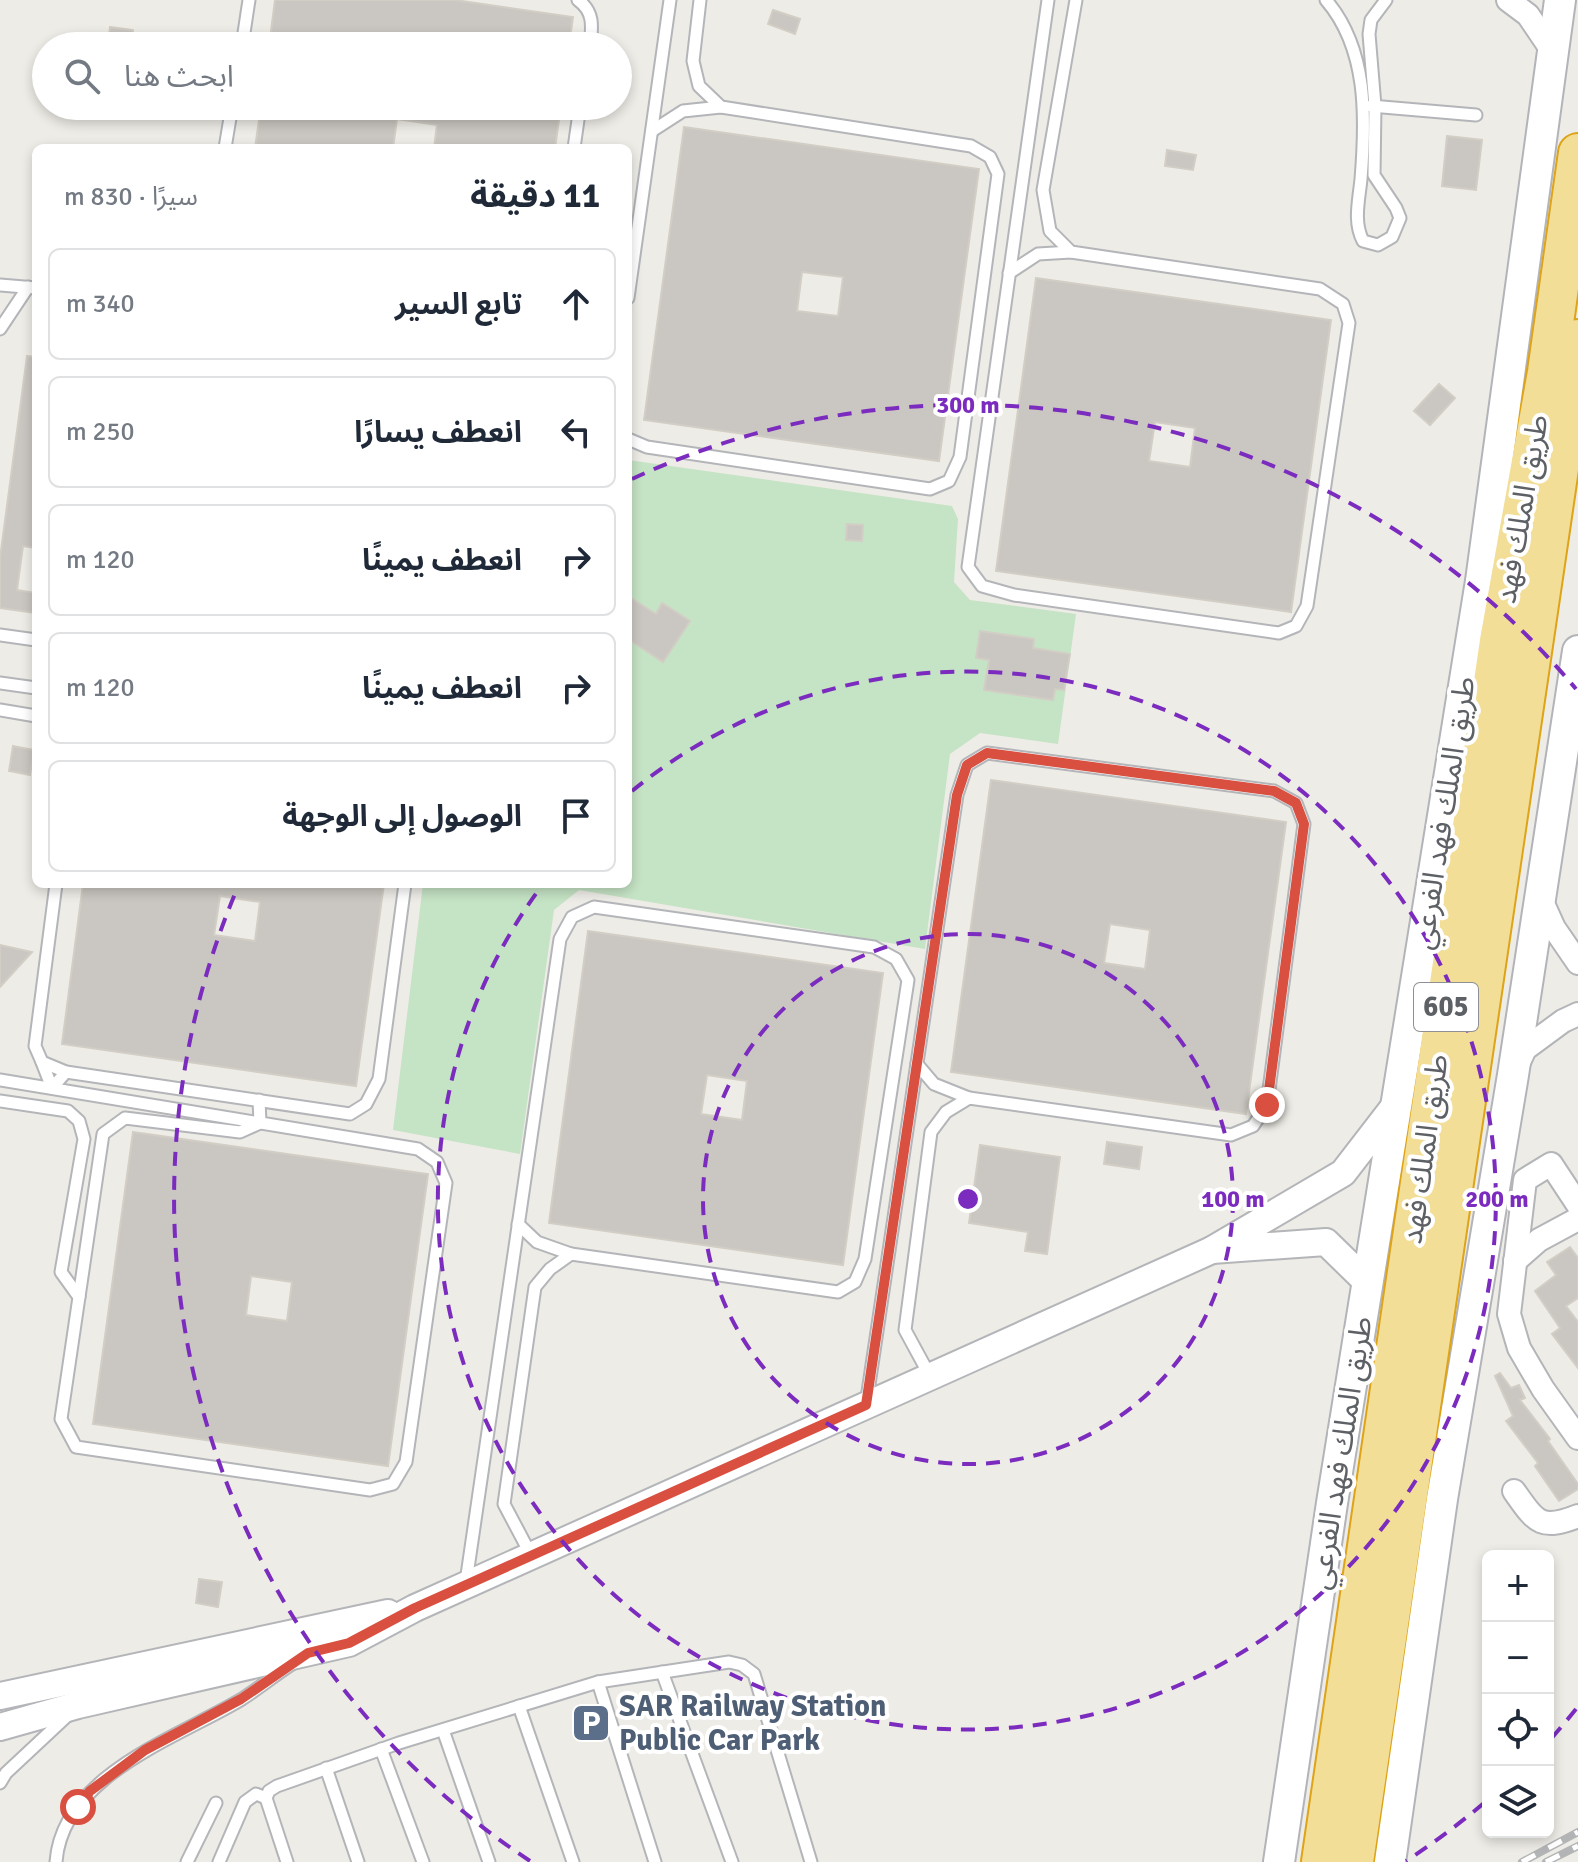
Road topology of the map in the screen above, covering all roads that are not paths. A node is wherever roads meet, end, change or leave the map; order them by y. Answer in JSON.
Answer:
{"nodes":[{"id":1,"x":249,"y":0,"type":"edge"},
{"id":2,"x":578,"y":0,"type":"edge"},
{"id":3,"x":670,"y":0,"type":"edge"},
{"id":4,"x":700,"y":0,"type":"edge"},
{"id":5,"x":1048,"y":0,"type":"edge"},
{"id":6,"x":1076,"y":0,"type":"edge"},
{"id":7,"x":1326,"y":0,"type":"edge"},
{"id":8,"x":1386,"y":0,"type":"edge"},
{"id":9,"x":1508,"y":0,"type":"edge"},
{"id":10,"x":1560,"y":0,"type":"edge"},
{"id":11,"x":244,"y":32,"type":"edge"},
{"id":12,"x":592,"y":32,"type":"edge"},
{"id":13,"x":1553,"y":52,"type":"junction"},
{"id":14,"x":1369,"y":106,"type":"junction"},
{"id":15,"x":721,"y":107,"type":"junction"},
{"id":16,"x":1476,"y":115,"type":"dead end"},
{"id":17,"x":230,"y":120,"type":"edge"},
{"id":18,"x":578,"y":120,"type":"edge"},
{"id":19,"x":652,"y":131,"type":"junction"},
{"id":20,"x":226,"y":144,"type":"edge"},
{"id":21,"x":575,"y":144,"type":"edge"},
{"id":22,"x":1578,"y":153,"type":"edge"},
{"id":23,"x":1368,"y":175,"type":"junction"},
{"id":24,"x":1071,"y":252,"type":"junction"},
{"id":25,"x":632,"y":270,"type":"edge"},
{"id":26,"x":1009,"y":273,"type":"junction"},
{"id":27,"x":0,"y":285,"type":"edge"},
{"id":28,"x":32,"y":288,"type":"edge"},
{"id":29,"x":0,"y":329,"type":"edge"},
{"id":30,"x":1578,"y":339,"type":"edge"},
{"id":31,"x":632,"y":441,"type":"edge"},
{"id":32,"x":0,"y":635,"type":"edge"},
{"id":33,"x":32,"y":639,"type":"edge"},
{"id":34,"x":1578,"y":651,"type":"edge"},
{"id":35,"x":0,"y":683,"type":"edge"},
{"id":36,"x":32,"y":687,"type":"edge"},
{"id":37,"x":0,"y":710,"type":"edge"},
{"id":38,"x":32,"y":715,"type":"edge"},
{"id":39,"x":55,"y":888,"type":"edge"},
{"id":40,"x":404,"y":888,"type":"edge"},
{"id":41,"x":1540,"y":897,"type":"junction"},
{"id":42,"x":1578,"y":963,"type":"edge"},
{"id":43,"x":1578,"y":1014,"type":"edge"},
{"id":44,"x":42,"y":1062,"type":"junction"},
{"id":45,"x":917,"y":1064,"type":"junction"},
{"id":46,"x":66,"y":1072,"type":"junction"},
{"id":47,"x":1513,"y":1075,"type":"junction"},
{"id":48,"x":0,"y":1080,"type":"edge"},
{"id":49,"x":969,"y":1098,"type":"junction"},
{"id":50,"x":259,"y":1100,"type":"junction"},
{"id":51,"x":0,"y":1101,"type":"edge"},
{"id":52,"x":1397,"y":1103,"type":"junction"},
{"id":53,"x":260,"y":1123,"type":"junction"},
{"id":54,"x":1578,"y":1205,"type":"edge"},
{"id":55,"x":1578,"y":1219,"type":"edge"},
{"id":56,"x":518,"y":1224,"type":"junction"},
{"id":57,"x":1212,"y":1250,"type":"junction"},
{"id":58,"x":571,"y":1254,"type":"junction"},
{"id":59,"x":1515,"y":1261,"type":"junction"},
{"id":60,"x":1368,"y":1283,"type":"junction"},
{"id":61,"x":79,"y":1297,"type":"junction"},
{"id":62,"x":930,"y":1376,"type":"junction"},
{"id":63,"x":866,"y":1405,"type":"junction"},
{"id":64,"x":1578,"y":1438,"type":"edge"},
{"id":65,"x":1514,"y":1491,"type":"dead end"},
{"id":66,"x":1578,"y":1516,"type":"edge"},
{"id":67,"x":531,"y":1556,"type":"junction"},
{"id":68,"x":466,"y":1585,"type":"junction"},
{"id":69,"x":415,"y":1608,"type":"junction"},
{"id":70,"x":308,"y":1653,"type":"junction"},
{"id":71,"x":662,"y":1672,"type":"junction"},
{"id":72,"x":598,"y":1682,"type":"junction"},
{"id":73,"x":0,"y":1696,"type":"edge"},
{"id":74,"x":78,"y":1705,"type":"junction"},
{"id":75,"x":519,"y":1706,"type":"junction"},
{"id":76,"x":0,"y":1727,"type":"edge"},
{"id":77,"x":443,"y":1730,"type":"junction"},
{"id":78,"x":381,"y":1749,"type":"junction"},
{"id":79,"x":326,"y":1768,"type":"junction"},
{"id":80,"x":0,"y":1783,"type":"edge"},
{"id":81,"x":266,"y":1798,"type":"junction"},
{"id":82,"x":216,"y":1803,"type":"dead end"},
{"id":83,"x":56,"y":1862,"type":"edge"},
{"id":84,"x":187,"y":1862,"type":"edge"},
{"id":85,"x":219,"y":1862,"type":"edge"},
{"id":86,"x":287,"y":1862,"type":"edge"},
{"id":87,"x":358,"y":1862,"type":"edge"},
{"id":88,"x":423,"y":1862,"type":"edge"},
{"id":89,"x":489,"y":1862,"type":"edge"},
{"id":90,"x":573,"y":1862,"type":"edge"},
{"id":91,"x":655,"y":1862,"type":"edge"},
{"id":92,"x":732,"y":1862,"type":"edge"},
{"id":93,"x":811,"y":1862,"type":"edge"},
{"id":94,"x":1279,"y":1862,"type":"edge"},
{"id":95,"x":1321,"y":1862,"type":"edge"},
{"id":96,"x":1354,"y":1862,"type":"edge"},
{"id":97,"x":1390,"y":1862,"type":"edge"}],
"edges":[{"from":1,"to":11,"type":"lane"},
{"from":2,"to":12,"type":"lane"},
{"from":3,"to":19,"type":"lane"},
{"from":4,"to":15,"type":"lane"},
{"from":5,"to":26,"type":"lane"},
{"from":6,"to":24,"type":"lane"},
{"from":7,"to":14,"type":"lane"},
{"from":8,"to":14,"type":"lane"},
{"from":9,"to":13,"type":"street"},
{"from":10,"to":13,"type":"main road","name":"طريق الملك فهد الفرعي"},
{"from":13,"to":52,"type":"main road","name":"طريق الملك فهد الفرعي"},
{"from":14,"to":16,"type":"lane"},
{"from":14,"to":23,"type":"lane"},
{"from":15,"to":19,"type":"lane"},
{"from":15,"to":31,"type":"lane"},
{"from":17,"to":20,"type":"lane"},
{"from":18,"to":21,"type":"lane"},
{"from":19,"to":25,"type":"lane"},
{"from":22,"to":95,"type":"highway","name":"طريق الملك فهد","number":"605"},
{"from":23,"to":23,"type":"lane"},
{"from":24,"to":26,"type":"lane"},
{"from":24,"to":26,"type":"lane"},
{"from":27,"to":28,"type":"lane"},
{"from":28,"to":29,"type":"lane"},
{"from":30,"to":96,"type":"highway","name":"طريق الملك فهد","number":"605"},
{"from":32,"to":33,"type":"lane"},
{"from":34,"to":41,"type":"main road"},
{"from":35,"to":36,"type":"lane"},
{"from":37,"to":38,"type":"lane"},
{"from":39,"to":44,"type":"lane"},
{"from":40,"to":50,"type":"lane"},
{"from":41,"to":42,"type":"street"},
{"from":41,"to":47,"type":"main road"},
{"from":43,"to":47,"type":"street"},
{"from":44,"to":46,"type":"lane"},
{"from":44,"to":46,"type":"lane"},
{"from":45,"to":49,"type":"lane"},
{"from":45,"to":49,"type":"lane"},
{"from":45,"to":63,"type":"lane"},
{"from":46,"to":50,"type":"lane"},
{"from":47,"to":97,"type":"main road"},
{"from":48,"to":53,"type":"lane"},
{"from":49,"to":62,"type":"lane"},
{"from":50,"to":53,"type":"lane"},
{"from":51,"to":61,"type":"lane"},
{"from":52,"to":57,"type":"street"},
{"from":52,"to":60,"type":"main road","name":"طريق الملك فهد الفرعي"},
{"from":53,"to":61,"type":"lane"},
{"from":53,"to":61,"type":"lane"},
{"from":54,"to":59,"type":"street"},
{"from":55,"to":59,"type":"street"},
{"from":56,"to":58,"type":"lane"},
{"from":56,"to":58,"type":"lane"},
{"from":56,"to":68,"type":"lane"},
{"from":57,"to":60,"type":"street"},
{"from":57,"to":62,"type":"street"},
{"from":58,"to":67,"type":"lane"},
{"from":59,"to":64,"type":"street"},
{"from":60,"to":94,"type":"main road","name":"طريق الملك فهد الفرعي"},
{"from":62,"to":63,"type":"street"},
{"from":63,"to":67,"type":"street"},
{"from":65,"to":66,"type":"street"},
{"from":67,"to":68,"type":"street"},
{"from":68,"to":69,"type":"street"},
{"from":69,"to":70,"type":"street"},
{"from":69,"to":73,"type":"street"},
{"from":70,"to":74,"type":"street"},
{"from":70,"to":83,"type":"lane"},
{"from":71,"to":72,"type":"lane"},
{"from":71,"to":92,"type":"lane"},
{"from":71,"to":93,"type":"lane"},
{"from":72,"to":75,"type":"lane"},
{"from":72,"to":91,"type":"lane"},
{"from":74,"to":76,"type":"street"},
{"from":74,"to":80,"type":"lane"},
{"from":75,"to":77,"type":"lane"},
{"from":75,"to":90,"type":"lane"},
{"from":77,"to":78,"type":"lane"},
{"from":77,"to":89,"type":"lane"},
{"from":78,"to":79,"type":"lane"},
{"from":78,"to":88,"type":"lane"},
{"from":79,"to":81,"type":"lane"},
{"from":79,"to":87,"type":"lane"},
{"from":81,"to":85,"type":"lane"},
{"from":81,"to":86,"type":"lane"},
{"from":82,"to":84,"type":"lane"}]}
